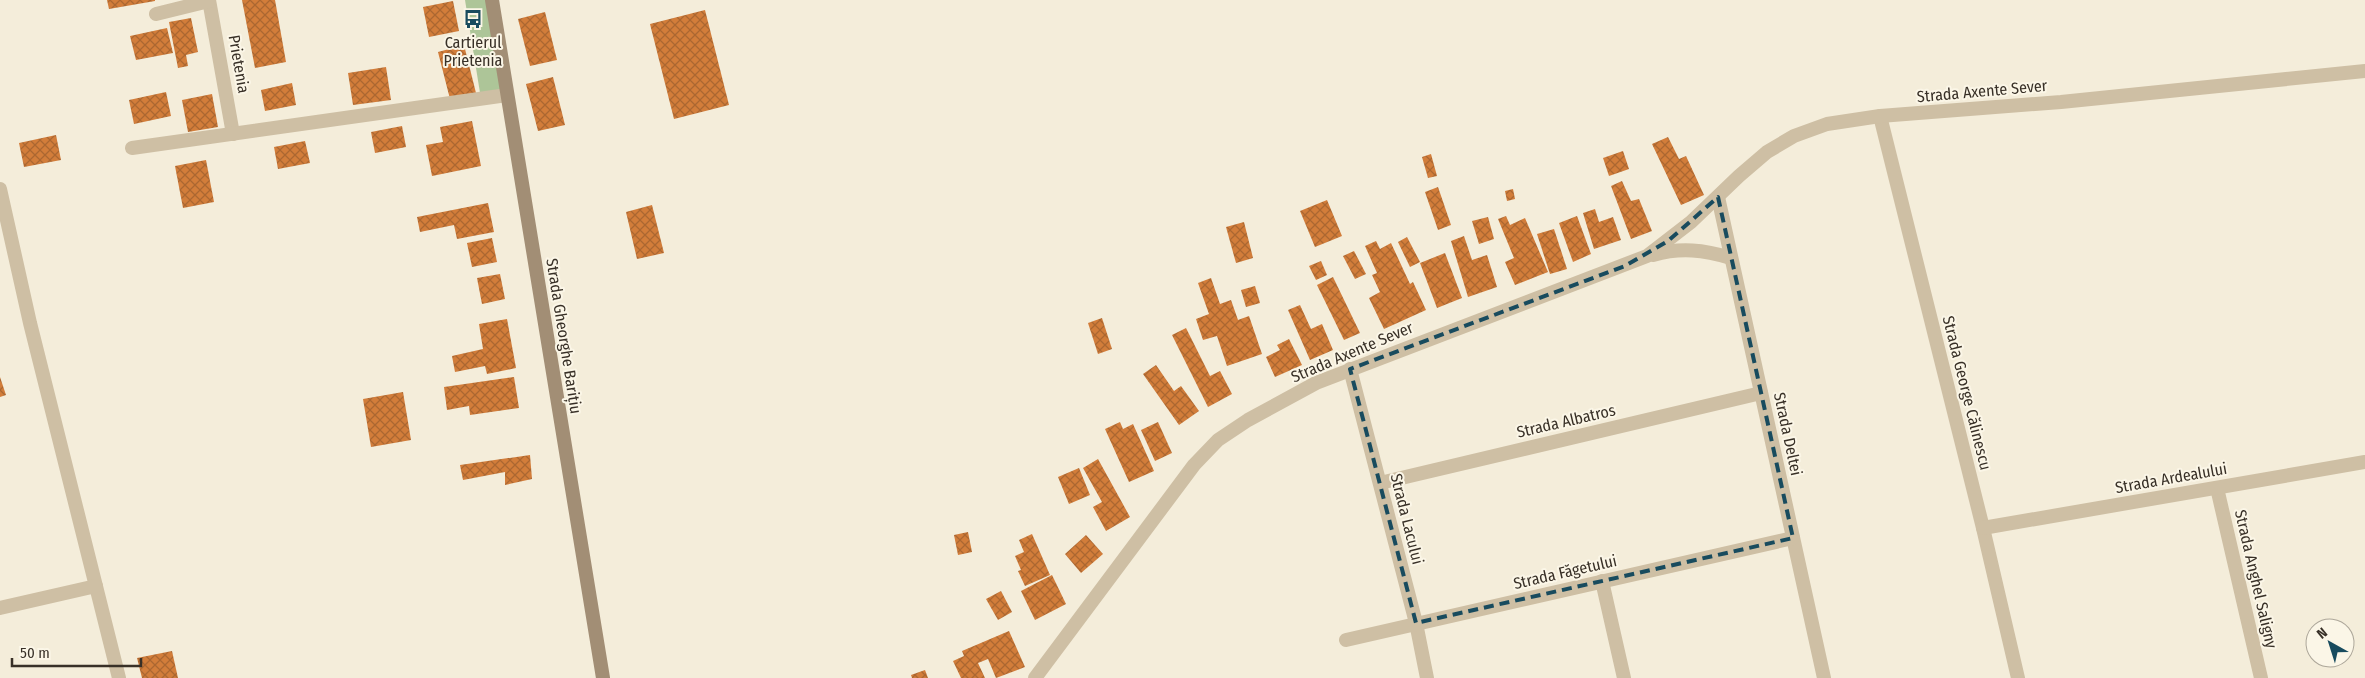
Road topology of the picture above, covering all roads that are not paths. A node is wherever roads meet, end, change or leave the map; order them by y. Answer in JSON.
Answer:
{"nodes":[{"id":1,"x":209,"y":0,"type":"edge"},
{"id":2,"x":492,"y":0,"type":"edge"},
{"id":3,"x":156,"y":14,"type":"dead end"},
{"id":4,"x":2365,"y":73,"type":"edge"},
{"id":5,"x":507,"y":95,"type":"junction"},
{"id":6,"x":1880,"y":116,"type":"junction"},
{"id":7,"x":233,"y":134,"type":"junction"},
{"id":8,"x":132,"y":148,"type":"dead end"},
{"id":9,"x":0,"y":189,"type":"edge"},
{"id":10,"x":1718,"y":197,"type":"junction"},
{"id":11,"x":1647,"y":256,"type":"junction"},
{"id":12,"x":1731,"y":258,"type":"junction"},
{"id":13,"x":1350,"y":369,"type":"junction"},
{"id":14,"x":1761,"y":393,"type":"junction"},
{"id":15,"x":2365,"y":462,"type":"edge"},
{"id":16,"x":1380,"y":483,"type":"junction"},
{"id":17,"x":2217,"y":488,"type":"junction"},
{"id":18,"x":1983,"y":528,"type":"junction"},
{"id":19,"x":1793,"y":538,"type":"junction"},
{"id":20,"x":1602,"y":581,"type":"junction"},
{"id":21,"x":96,"y":586,"type":"junction"},
{"id":22,"x":0,"y":608,"type":"edge"},
{"id":23,"x":1416,"y":623,"type":"junction"},
{"id":24,"x":1346,"y":640,"type":"dead end"},
{"id":25,"x":119,"y":677,"type":"edge"},
{"id":26,"x":603,"y":678,"type":"edge"},
{"id":27,"x":1036,"y":678,"type":"edge"},
{"id":28,"x":1427,"y":678,"type":"edge"},
{"id":29,"x":1624,"y":678,"type":"edge"},
{"id":30,"x":1824,"y":678,"type":"edge"},
{"id":31,"x":2018,"y":678,"type":"edge"},
{"id":32,"x":2261,"y":678,"type":"edge"}],
"edges":[{"from":1,"to":3,"type":"street","name":"Prietenia"},
{"from":1,"to":7,"type":"street","name":"Prietenia"},
{"from":2,"to":5,"type":"main road","name":"Strada Gheorghe Barițiu"},
{"from":4,"to":6,"type":"street","name":"Strada Axente Sever"},
{"from":5,"to":7,"type":"street"},
{"from":5,"to":26,"type":"main road","name":"Strada Gheorghe Barițiu"},
{"from":6,"to":10,"type":"street","name":"Strada Axente Sever"},
{"from":6,"to":18,"type":"street","name":"Strada George Călinescu"},
{"from":7,"to":8,"type":"street"},
{"from":9,"to":21,"type":"street"},
{"from":10,"to":11,"type":"street","name":"Strada Axente Sever"},
{"from":10,"to":12,"type":"street","name":"Strada Deltei"},
{"from":11,"to":12,"type":"street","name":"Strada Axente Sever"},
{"from":11,"to":13,"type":"street","name":"Strada Axente Sever"},
{"from":12,"to":14,"type":"street","name":"Strada Deltei"},
{"from":13,"to":16,"type":"street","name":"Strada Lacului"},
{"from":13,"to":27,"type":"street","name":"Strada Axente Sever"},
{"from":14,"to":16,"type":"street","name":"Strada Albatros"},
{"from":14,"to":19,"type":"street","name":"Strada Deltei"},
{"from":15,"to":17,"type":"street","name":"Strada Ardealului"},
{"from":16,"to":23,"type":"street","name":"Strada Lacului"},
{"from":17,"to":18,"type":"street","name":"Strada Ardealului"},
{"from":17,"to":32,"type":"street","name":"Strada Anghel Saligny"},
{"from":18,"to":31,"type":"street","name":"Strada George Călinescu"},
{"from":19,"to":20,"type":"street","name":"Strada Făgetului"},
{"from":19,"to":30,"type":"street","name":"Strada Deltei"},
{"from":20,"to":23,"type":"street","name":"Strada Făgetului"},
{"from":20,"to":29,"type":"street"},
{"from":21,"to":22,"type":"street"},
{"from":21,"to":25,"type":"street"},
{"from":23,"to":24,"type":"street","name":"Strada Făgetului"},
{"from":23,"to":28,"type":"street","name":"Strada Lacului"}]}
